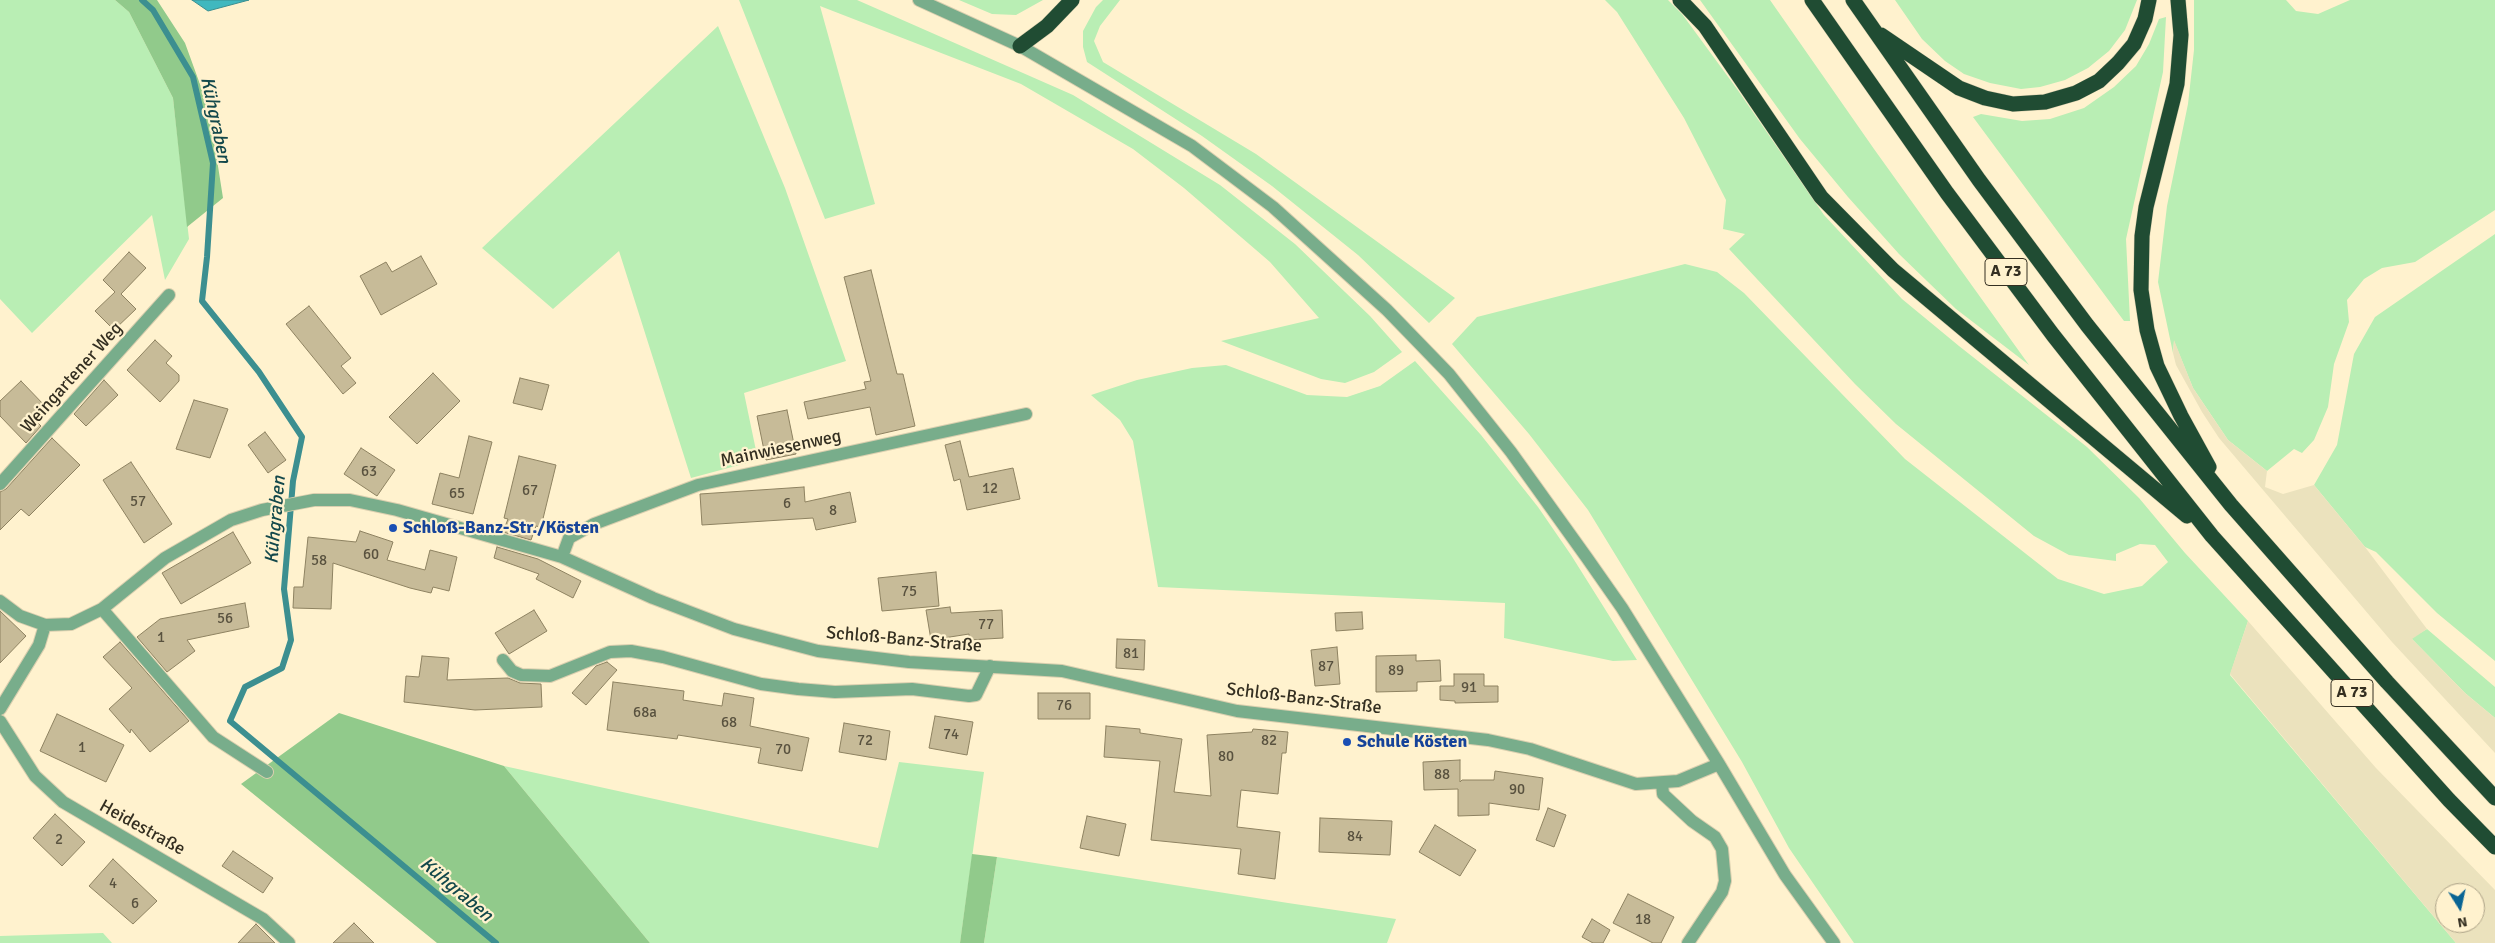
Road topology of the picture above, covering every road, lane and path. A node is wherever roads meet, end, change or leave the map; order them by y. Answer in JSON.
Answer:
{"nodes":[{"id":1,"x":919,"y":0,"type":"edge"},
{"id":2,"x":1072,"y":0,"type":"edge"},
{"id":3,"x":1680,"y":0,"type":"edge"},
{"id":4,"x":1812,"y":0,"type":"edge"},
{"id":5,"x":1853,"y":0,"type":"edge"},
{"id":6,"x":2148,"y":0,"type":"edge"},
{"id":7,"x":2178,"y":0,"type":"edge"},
{"id":8,"x":1872,"y":29,"type":"junction"},
{"id":9,"x":1020,"y":46,"type":"junction"},
{"id":10,"x":169,"y":295,"type":"dead end"},
{"id":11,"x":1026,"y":414,"type":"dead end"},
{"id":12,"x":0,"y":484,"type":"edge"},
{"id":13,"x":2230,"y":506,"type":"junction"},
{"id":14,"x":2212,"y":536,"type":"junction"},
{"id":15,"x":562,"y":556,"type":"junction"},
{"id":16,"x":0,"y":600,"type":"edge"},
{"id":17,"x":102,"y":609,"type":"junction"},
{"id":18,"x":45,"y":625,"type":"junction"},
{"id":19,"x":503,"y":660,"type":"dead end"},
{"id":20,"x":990,"y":666,"type":"junction"},
{"id":21,"x":0,"y":709,"type":"edge"},
{"id":22,"x":0,"y":721,"type":"edge"},
{"id":23,"x":1719,"y":764,"type":"junction"},
{"id":24,"x":267,"y":772,"type":"dead end"},
{"id":25,"x":1662,"y":783,"type":"junction"},
{"id":26,"x":2495,"y":798,"type":"edge"},
{"id":27,"x":2495,"y":847,"type":"edge"},
{"id":28,"x":289,"y":943,"type":"edge"},
{"id":29,"x":1688,"y":943,"type":"edge"},
{"id":30,"x":1834,"y":943,"type":"edge"}],
"edges":[{"from":1,"to":9,"type":"street"},
{"from":2,"to":9,"type":"highway"},
{"from":3,"to":14,"type":"highway"},
{"from":4,"to":14,"type":"highway","number":"A 73"},
{"from":5,"to":8,"type":"highway","number":"A 73"},
{"from":6,"to":8,"type":"highway"},
{"from":7,"to":13,"type":"highway"},
{"from":8,"to":13,"type":"highway","number":"A 73"},
{"from":9,"to":23,"type":"street"},
{"from":10,"to":12,"type":"street","name":"Weingartener Weg"},
{"from":11,"to":15,"type":"street","name":"Mainwiesenweg"},
{"from":13,"to":26,"type":"highway","number":"A 73"},
{"from":14,"to":27,"type":"highway","number":"A 73"},
{"from":15,"to":17,"type":"street","name":"Schloß-Banz-Straße"},
{"from":15,"to":20,"type":"street","name":"Schloß-Banz-Straße"},
{"from":16,"to":18,"type":"street","name":"Schloß-Banz-Straße"},
{"from":17,"to":18,"type":"street","name":"Schloß-Banz-Straße"},
{"from":17,"to":24,"type":"street"},
{"from":18,"to":21,"type":"street"},
{"from":19,"to":20,"type":"street"},
{"from":20,"to":25,"type":"street","name":"Schloß-Banz-Straße"},
{"from":22,"to":28,"type":"street","name":"Heidestraße"},
{"from":23,"to":25,"type":"street","name":"Schloß-Banz-Straße"},
{"from":23,"to":30,"type":"street"},
{"from":25,"to":29,"type":"street"}]}
